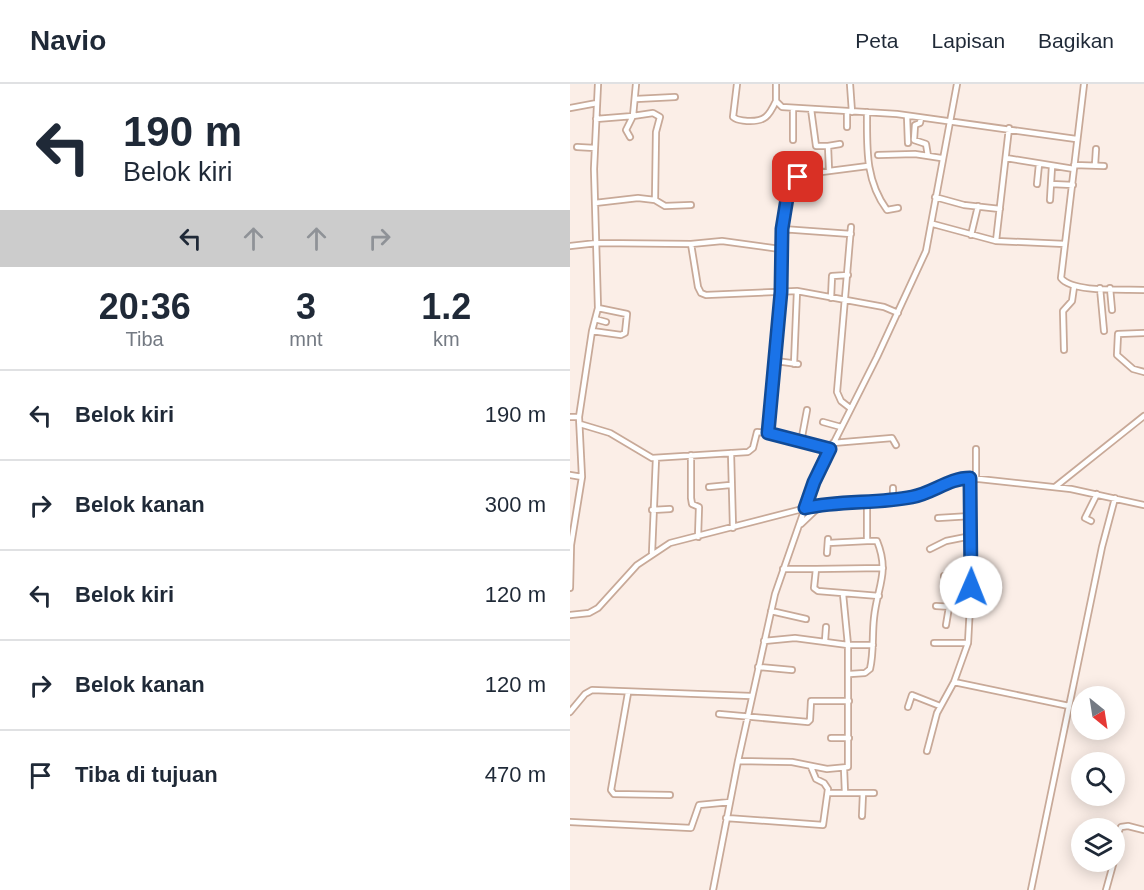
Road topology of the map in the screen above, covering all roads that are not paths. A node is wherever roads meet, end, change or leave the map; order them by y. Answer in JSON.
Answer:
{"nodes":[{"id":1,"x":604,"y":84,"type":"edge"},
{"id":2,"x":636,"y":84,"type":"edge"},
{"id":3,"x":736,"y":84,"type":"edge"},
{"id":4,"x":776,"y":84,"type":"edge"},
{"id":5,"x":850,"y":84,"type":"edge"},
{"id":6,"x":957,"y":84,"type":"edge"},
{"id":7,"x":1084,"y":84,"type":"edge"},
{"id":8,"x":598,"y":85,"type":"edge"},
{"id":9,"x":675,"y":97,"type":"dead end"},
{"id":10,"x":636,"y":99,"type":"junction"},
{"id":11,"x":776,"y":101,"type":"junction"},
{"id":12,"x":597,"y":103,"type":"junction"},
{"id":13,"x":570,"y":108,"type":"edge"},
{"id":14,"x":793,"y":108,"type":"junction"},
{"id":15,"x":811,"y":109,"type":"junction"},
{"id":16,"x":849,"y":111,"type":"junction"},
{"id":17,"x":867,"y":112,"type":"junction"},
{"id":18,"x":633,"y":116,"type":"junction"},
{"id":19,"x":907,"y":116,"type":"junction"},
{"id":20,"x":921,"y":118,"type":"junction"},
{"id":21,"x":596,"y":119,"type":"junction"},
{"id":22,"x":950,"y":122,"type":"junction"},
{"id":23,"x":847,"y":128,"type":"dead end"},
{"id":24,"x":1009,"y":128,"type":"junction"},
{"id":25,"x":630,"y":137,"type":"dead end"},
{"id":26,"x":1076,"y":139,"type":"junction"},
{"id":27,"x":793,"y":140,"type":"dead end"},
{"id":28,"x":908,"y":143,"type":"dead end"},
{"id":29,"x":840,"y":144,"type":"dead end"},
{"id":30,"x":828,"y":146,"type":"junction"},
{"id":31,"x":577,"y":147,"type":"dead end"},
{"id":32,"x":595,"y":148,"type":"junction"},
{"id":33,"x":1096,"y":149,"type":"dead end"},
{"id":34,"x":878,"y":155,"type":"dead end"},
{"id":35,"x":928,"y":156,"type":"junction"},
{"id":36,"x":941,"y":158,"type":"junction"},
{"id":37,"x":1006,"y":158,"type":"junction"},
{"id":38,"x":1039,"y":164,"type":"junction"},
{"id":39,"x":1095,"y":165,"type":"junction"},
{"id":40,"x":868,"y":166,"type":"junction"},
{"id":41,"x":1052,"y":166,"type":"junction"},
{"id":42,"x":1104,"y":166,"type":"dead end"},
{"id":43,"x":1074,"y":167,"type":"junction"},
{"id":44,"x":829,"y":170,"type":"junction"},
{"id":45,"x":1037,"y":184,"type":"dead end"},
{"id":46,"x":1051,"y":184,"type":"junction"},
{"id":47,"x":1073,"y":185,"type":"junction"},
{"id":48,"x":935,"y":197,"type":"junction"},
{"id":49,"x":655,"y":200,"type":"junction"},
{"id":50,"x":1050,"y":200,"type":"dead end"},
{"id":51,"x":595,"y":203,"type":"junction"},
{"id":52,"x":691,"y":205,"type":"dead end"},
{"id":53,"x":978,"y":206,"type":"junction"},
{"id":54,"x":898,"y":208,"type":"dead end"},
{"id":55,"x":1000,"y":209,"type":"junction"},
{"id":56,"x":933,"y":224,"type":"junction"},
{"id":57,"x":851,"y":227,"type":"dead end"},
{"id":58,"x":782,"y":229,"type":"junction"},
{"id":59,"x":850,"y":234,"type":"junction"},
{"id":60,"x":971,"y":235,"type":"junction"},
{"id":61,"x":996,"y":241,"type":"junction"},
{"id":62,"x":597,"y":243,"type":"junction"},
{"id":63,"x":691,"y":244,"type":"junction"},
{"id":64,"x":1065,"y":244,"type":"junction"},
{"id":65,"x":570,"y":246,"type":"edge"},
{"id":66,"x":780,"y":249,"type":"junction"},
{"id":67,"x":848,"y":275,"type":"junction"},
{"id":68,"x":1074,"y":287,"type":"junction"},
{"id":69,"x":1100,"y":288,"type":"junction"},
{"id":70,"x":1110,"y":288,"type":"junction"},
{"id":71,"x":1144,"y":290,"type":"edge"},
{"id":72,"x":797,"y":291,"type":"junction"},
{"id":73,"x":781,"y":292,"type":"junction"},
{"id":74,"x":831,"y":297,"type":"junction"},
{"id":75,"x":846,"y":300,"type":"junction"},
{"id":76,"x":598,"y":308,"type":"junction"},
{"id":77,"x":1112,"y":310,"type":"dead end"},
{"id":78,"x":896,"y":313,"type":"junction"},
{"id":79,"x":595,"y":319,"type":"junction"},
{"id":80,"x":606,"y":322,"type":"dead end"},
{"id":81,"x":591,"y":331,"type":"junction"},
{"id":82,"x":1104,"y":332,"type":"dead end"},
{"id":83,"x":1144,"y":333,"type":"edge"},
{"id":84,"x":1064,"y":350,"type":"dead end"},
{"id":85,"x":776,"y":361,"type":"junction"},
{"id":86,"x":1144,"y":372,"type":"edge"},
{"id":87,"x":850,"y":408,"type":"junction"},
{"id":88,"x":807,"y":410,"type":"dead end"},
{"id":89,"x":1144,"y":416,"type":"edge"},
{"id":90,"x":570,"y":417,"type":"edge"},
{"id":91,"x":579,"y":417,"type":"junction"},
{"id":92,"x":823,"y":422,"type":"dead end"},
{"id":93,"x":580,"y":424,"type":"junction"},
{"id":94,"x":841,"y":427,"type":"junction"},
{"id":95,"x":768,"y":433,"type":"junction"},
{"id":96,"x":801,"y":442,"type":"junction"},
{"id":97,"x":833,"y":443,"type":"junction"},
{"id":98,"x":896,"y":446,"type":"dead end"},
{"id":99,"x":830,"y":449,"type":"junction"},
{"id":100,"x":976,"y":449,"type":"dead end"},
{"id":101,"x":731,"y":453,"type":"junction"},
{"id":102,"x":691,"y":455,"type":"junction"},
{"id":103,"x":656,"y":458,"type":"junction"},
{"id":104,"x":570,"y":475,"type":"edge"},
{"id":105,"x":582,"y":477,"type":"junction"},
{"id":106,"x":973,"y":478,"type":"junction"},
{"id":107,"x":730,"y":485,"type":"junction"},
{"id":108,"x":708,"y":487,"type":"dead end"},
{"id":109,"x":1055,"y":487,"type":"junction"},
{"id":110,"x":893,"y":488,"type":"dead end"},
{"id":111,"x":1097,"y":494,"type":"junction"},
{"id":112,"x":1115,"y":498,"type":"junction"},
{"id":113,"x":893,"y":499,"type":"junction"},
{"id":114,"x":867,"y":500,"type":"junction"},
{"id":115,"x":821,"y":505,"type":"junction"},
{"id":116,"x":1144,"y":505,"type":"edge"},
{"id":117,"x":805,"y":508,"type":"junction"},
{"id":118,"x":670,"y":509,"type":"dead end"},
{"id":119,"x":652,"y":510,"type":"junction"},
{"id":120,"x":971,"y":516,"type":"junction"},
{"id":121,"x":938,"y":518,"type":"dead end"},
{"id":122,"x":1091,"y":521,"type":"dead end"},
{"id":123,"x":800,"y":524,"type":"junction"},
{"id":124,"x":733,"y":528,"type":"junction"},
{"id":125,"x":971,"y":536,"type":"junction"},
{"id":126,"x":698,"y":537,"type":"junction"},
{"id":127,"x":867,"y":541,"type":"junction"},
{"id":128,"x":570,"y":545,"type":"edge"},
{"id":129,"x":930,"y":549,"type":"dead end"},
{"id":130,"x":652,"y":553,"type":"junction"},
{"id":131,"x":827,"y":553,"type":"dead end"},
{"id":132,"x":883,"y":568,"type":"junction"},
{"id":133,"x":783,"y":569,"type":"junction"},
{"id":134,"x":816,"y":569,"type":"junction"},
{"id":135,"x":944,"y":576,"type":"dead end"},
{"id":136,"x":971,"y":576,"type":"junction"},
{"id":137,"x":570,"y":588,"type":"edge"},
{"id":138,"x":843,"y":594,"type":"junction"},
{"id":139,"x":879,"y":596,"type":"junction"},
{"id":140,"x":936,"y":606,"type":"dead end"},
{"id":141,"x":949,"y":607,"type":"junction"},
{"id":142,"x":970,"y":608,"type":"junction"},
{"id":143,"x":771,"y":611,"type":"junction"},
{"id":144,"x":570,"y":615,"type":"edge"},
{"id":145,"x":806,"y":618,"type":"dead end"},
{"id":146,"x":946,"y":625,"type":"dead end"},
{"id":147,"x":826,"y":627,"type":"dead end"},
{"id":148,"x":764,"y":641,"type":"junction"},
{"id":149,"x":825,"y":641,"type":"junction"},
{"id":150,"x":934,"y":643,"type":"dead end"},
{"id":151,"x":968,"y":643,"type":"junction"},
{"id":152,"x":848,"y":645,"type":"junction"},
{"id":153,"x":873,"y":645,"type":"junction"},
{"id":154,"x":758,"y":667,"type":"junction"},
{"id":155,"x":792,"y":670,"type":"dead end"},
{"id":156,"x":850,"y":675,"type":"junction"},
{"id":157,"x":954,"y":681,"type":"junction"},
{"id":158,"x":628,"y":693,"type":"junction"},
{"id":159,"x":752,"y":696,"type":"junction"},
{"id":160,"x":849,"y":701,"type":"junction"},
{"id":161,"x":940,"y":706,"type":"junction"},
{"id":162,"x":1069,"y":706,"type":"junction"},
{"id":163,"x":908,"y":707,"type":"dead end"},
{"id":164,"x":570,"y":712,"type":"edge"},
{"id":165,"x":719,"y":714,"type":"dead end"},
{"id":166,"x":749,"y":716,"type":"junction"},
{"id":167,"x":831,"y":738,"type":"dead end"},
{"id":168,"x":849,"y":738,"type":"junction"},
{"id":169,"x":927,"y":751,"type":"dead end"},
{"id":170,"x":738,"y":761,"type":"junction"},
{"id":171,"x":811,"y":767,"type":"junction"},
{"id":172,"x":844,"y":768,"type":"junction"},
{"id":173,"x":828,"y":793,"type":"junction"},
{"id":174,"x":845,"y":793,"type":"junction"},
{"id":175,"x":863,"y":793,"type":"junction"},
{"id":176,"x":874,"y":793,"type":"dead end"},
{"id":177,"x":670,"y":795,"type":"dead end"},
{"id":178,"x":730,"y":802,"type":"junction"},
{"id":179,"x":862,"y":816,"type":"dead end"},
{"id":180,"x":726,"y":818,"type":"junction"},
{"id":181,"x":570,"y":822,"type":"edge"},
{"id":182,"x":1125,"y":828,"type":"edge"},
{"id":183,"x":1144,"y":830,"type":"edge"},
{"id":184,"x":1110,"y":872,"type":"edge"},
{"id":185,"x":713,"y":890,"type":"edge"},
{"id":186,"x":1031,"y":890,"type":"edge"},
{"id":187,"x":1106,"y":890,"type":"edge"}],
"edges":[{"from":1,"to":8,"type":"street"},
{"from":2,"to":10,"type":"street"},
{"from":3,"to":11,"type":"street"},
{"from":4,"to":11,"type":"street"},
{"from":5,"to":16,"type":"street"},
{"from":6,"to":22,"type":"street"},
{"from":7,"to":26,"type":"street"},
{"from":8,"to":12,"type":"street"},
{"from":9,"to":10,"type":"street"},
{"from":10,"to":18,"type":"street"},
{"from":11,"to":14,"type":"street"},
{"from":12,"to":13,"type":"street"},
{"from":12,"to":21,"type":"street"},
{"from":14,"to":15,"type":"street"},
{"from":14,"to":27,"type":"street"},
{"from":15,"to":16,"type":"street"},
{"from":15,"to":30,"type":"street"},
{"from":16,"to":17,"type":"street"},
{"from":16,"to":23,"type":"street"},
{"from":17,"to":19,"type":"street"},
{"from":17,"to":40,"type":"street"},
{"from":18,"to":21,"type":"street"},
{"from":18,"to":25,"type":"street"},
{"from":18,"to":49,"type":"street"},
{"from":19,"to":20,"type":"street"},
{"from":19,"to":28,"type":"street"},
{"from":20,"to":22,"type":"street"},
{"from":20,"to":35,"type":"street"},
{"from":21,"to":32,"type":"street"},
{"from":22,"to":24,"type":"street"},
{"from":22,"to":36,"type":"street"},
{"from":24,"to":26,"type":"street"},
{"from":24,"to":37,"type":"street"},
{"from":26,"to":43,"type":"street"},
{"from":29,"to":30,"type":"street"},
{"from":30,"to":44,"type":"street"},
{"from":31,"to":32,"type":"street"},
{"from":32,"to":51,"type":"street"},
{"from":33,"to":39,"type":"street"},
{"from":34,"to":35,"type":"street"},
{"from":35,"to":36,"type":"street"},
{"from":36,"to":48,"type":"street"},
{"from":37,"to":38,"type":"street"},
{"from":37,"to":55,"type":"street"},
{"from":38,"to":41,"type":"street"},
{"from":38,"to":45,"type":"street"},
{"from":39,"to":42,"type":"street"},
{"from":39,"to":43,"type":"street"},
{"from":40,"to":44,"type":"street"},
{"from":40,"to":54,"type":"street"},
{"from":41,"to":43,"type":"street"},
{"from":41,"to":46,"type":"street"},
{"from":43,"to":47,"type":"street"},
{"from":44,"to":58,"type":"street"},
{"from":46,"to":47,"type":"street"},
{"from":46,"to":50,"type":"street"},
{"from":47,"to":64,"type":"street"},
{"from":48,"to":53,"type":"street"},
{"from":48,"to":56,"type":"street"},
{"from":49,"to":51,"type":"street"},
{"from":49,"to":52,"type":"street"},
{"from":51,"to":62,"type":"street"},
{"from":53,"to":55,"type":"street"},
{"from":53,"to":60,"type":"street"},
{"from":55,"to":61,"type":"street"},
{"from":56,"to":60,"type":"street"},
{"from":56,"to":78,"type":"street"},
{"from":57,"to":59,"type":"street"},
{"from":58,"to":59,"type":"street"},
{"from":58,"to":66,"type":"street"},
{"from":59,"to":67,"type":"street"},
{"from":60,"to":61,"type":"street"},
{"from":61,"to":64,"type":"street"},
{"from":62,"to":63,"type":"street"},
{"from":62,"to":65,"type":"street"},
{"from":62,"to":76,"type":"street"},
{"from":63,"to":66,"type":"street"},
{"from":63,"to":73,"type":"street"},
{"from":64,"to":68,"type":"street"},
{"from":66,"to":73,"type":"street"},
{"from":67,"to":74,"type":"street"},
{"from":67,"to":75,"type":"street"},
{"from":68,"to":69,"type":"street"},
{"from":68,"to":84,"type":"street"},
{"from":69,"to":70,"type":"street"},
{"from":69,"to":82,"type":"street"},
{"from":70,"to":71,"type":"street"},
{"from":70,"to":77,"type":"street"},
{"from":72,"to":73,"type":"street"},
{"from":72,"to":74,"type":"street"},
{"from":72,"to":85,"type":"street"},
{"from":73,"to":85,"type":"street"},
{"from":74,"to":75,"type":"street"},
{"from":75,"to":78,"type":"street"},
{"from":75,"to":87,"type":"street"},
{"from":76,"to":79,"type":"street"},
{"from":76,"to":81,"type":"street"},
{"from":78,"to":87,"type":"street"},
{"from":79,"to":80,"type":"street"},
{"from":79,"to":81,"type":"street"},
{"from":81,"to":91,"type":"street"},
{"from":83,"to":86,"type":"street"},
{"from":85,"to":95,"type":"street"},
{"from":87,"to":94,"type":"street"},
{"from":88,"to":96,"type":"street"},
{"from":89,"to":109,"type":"street"},
{"from":90,"to":91,"type":"street"},
{"from":91,"to":93,"type":"street"},
{"from":92,"to":94,"type":"street"},
{"from":93,"to":103,"type":"street"},
{"from":93,"to":105,"type":"street"},
{"from":94,"to":97,"type":"street"},
{"from":95,"to":96,"type":"street"},
{"from":95,"to":101,"type":"street"},
{"from":96,"to":99,"type":"street"},
{"from":97,"to":98,"type":"street"},
{"from":97,"to":99,"type":"street"},
{"from":99,"to":117,"type":"street"},
{"from":100,"to":106,"type":"street"},
{"from":101,"to":102,"type":"street"},
{"from":101,"to":107,"type":"street"},
{"from":102,"to":103,"type":"street"},
{"from":102,"to":126,"type":"street"},
{"from":103,"to":119,"type":"street"},
{"from":104,"to":105,"type":"street"},
{"from":105,"to":128,"type":"street"},
{"from":106,"to":109,"type":"street"},
{"from":106,"to":113,"type":"street"},
{"from":106,"to":120,"type":"street"},
{"from":107,"to":108,"type":"street"},
{"from":107,"to":124,"type":"street"},
{"from":109,"to":111,"type":"street"},
{"from":110,"to":113,"type":"street"},
{"from":111,"to":112,"type":"street"},
{"from":111,"to":122,"type":"street"},
{"from":112,"to":116,"type":"street"},
{"from":112,"to":162,"type":"street"},
{"from":113,"to":114,"type":"street"},
{"from":114,"to":115,"type":"street"},
{"from":114,"to":127,"type":"street"},
{"from":115,"to":117,"type":"street"},
{"from":115,"to":123,"type":"street"},
{"from":117,"to":123,"type":"street"},
{"from":117,"to":124,"type":"street"},
{"from":118,"to":119,"type":"street"},
{"from":119,"to":130,"type":"street"},
{"from":120,"to":121,"type":"street"},
{"from":120,"to":125,"type":"street"},
{"from":123,"to":133,"type":"street"},
{"from":124,"to":126,"type":"street"},
{"from":125,"to":129,"type":"street"},
{"from":125,"to":136,"type":"street"},
{"from":126,"to":130,"type":"street"},
{"from":127,"to":131,"type":"street"},
{"from":127,"to":132,"type":"street"},
{"from":128,"to":137,"type":"street"},
{"from":130,"to":144,"type":"street"},
{"from":132,"to":134,"type":"street"},
{"from":132,"to":139,"type":"street"},
{"from":133,"to":134,"type":"street"},
{"from":133,"to":143,"type":"street"},
{"from":134,"to":138,"type":"street"},
{"from":135,"to":136,"type":"street"},
{"from":136,"to":142,"type":"street"},
{"from":138,"to":139,"type":"street"},
{"from":138,"to":152,"type":"street"},
{"from":139,"to":153,"type":"street"},
{"from":140,"to":141,"type":"street"},
{"from":141,"to":142,"type":"street"},
{"from":141,"to":146,"type":"street"},
{"from":142,"to":151,"type":"street"},
{"from":143,"to":145,"type":"street"},
{"from":143,"to":148,"type":"street"},
{"from":147,"to":149,"type":"street"},
{"from":148,"to":149,"type":"street"},
{"from":148,"to":154,"type":"street"},
{"from":149,"to":152,"type":"street"},
{"from":150,"to":151,"type":"street"},
{"from":151,"to":157,"type":"street"},
{"from":152,"to":153,"type":"street"},
{"from":152,"to":156,"type":"street"},
{"from":153,"to":156,"type":"street"},
{"from":154,"to":155,"type":"street"},
{"from":154,"to":159,"type":"street"},
{"from":156,"to":160,"type":"street"},
{"from":157,"to":161,"type":"street"},
{"from":157,"to":162,"type":"street"},
{"from":158,"to":159,"type":"street"},
{"from":158,"to":164,"type":"street"},
{"from":158,"to":177,"type":"street"},
{"from":159,"to":166,"type":"street"},
{"from":160,"to":166,"type":"street"},
{"from":160,"to":168,"type":"street"},
{"from":161,"to":163,"type":"street"},
{"from":161,"to":169,"type":"street"},
{"from":162,"to":186,"type":"street"},
{"from":165,"to":166,"type":"street"},
{"from":166,"to":170,"type":"street"},
{"from":167,"to":168,"type":"street"},
{"from":168,"to":172,"type":"street"},
{"from":170,"to":171,"type":"street"},
{"from":170,"to":178,"type":"street"},
{"from":171,"to":172,"type":"street"},
{"from":171,"to":173,"type":"street"},
{"from":172,"to":174,"type":"street"},
{"from":173,"to":174,"type":"street"},
{"from":173,"to":180,"type":"street"},
{"from":174,"to":175,"type":"street"},
{"from":175,"to":176,"type":"street"},
{"from":175,"to":179,"type":"street"},
{"from":178,"to":180,"type":"street"},
{"from":178,"to":181,"type":"street"},
{"from":180,"to":185,"type":"street"},
{"from":182,"to":183,"type":"street"},
{"from":184,"to":187,"type":"street"}]}
